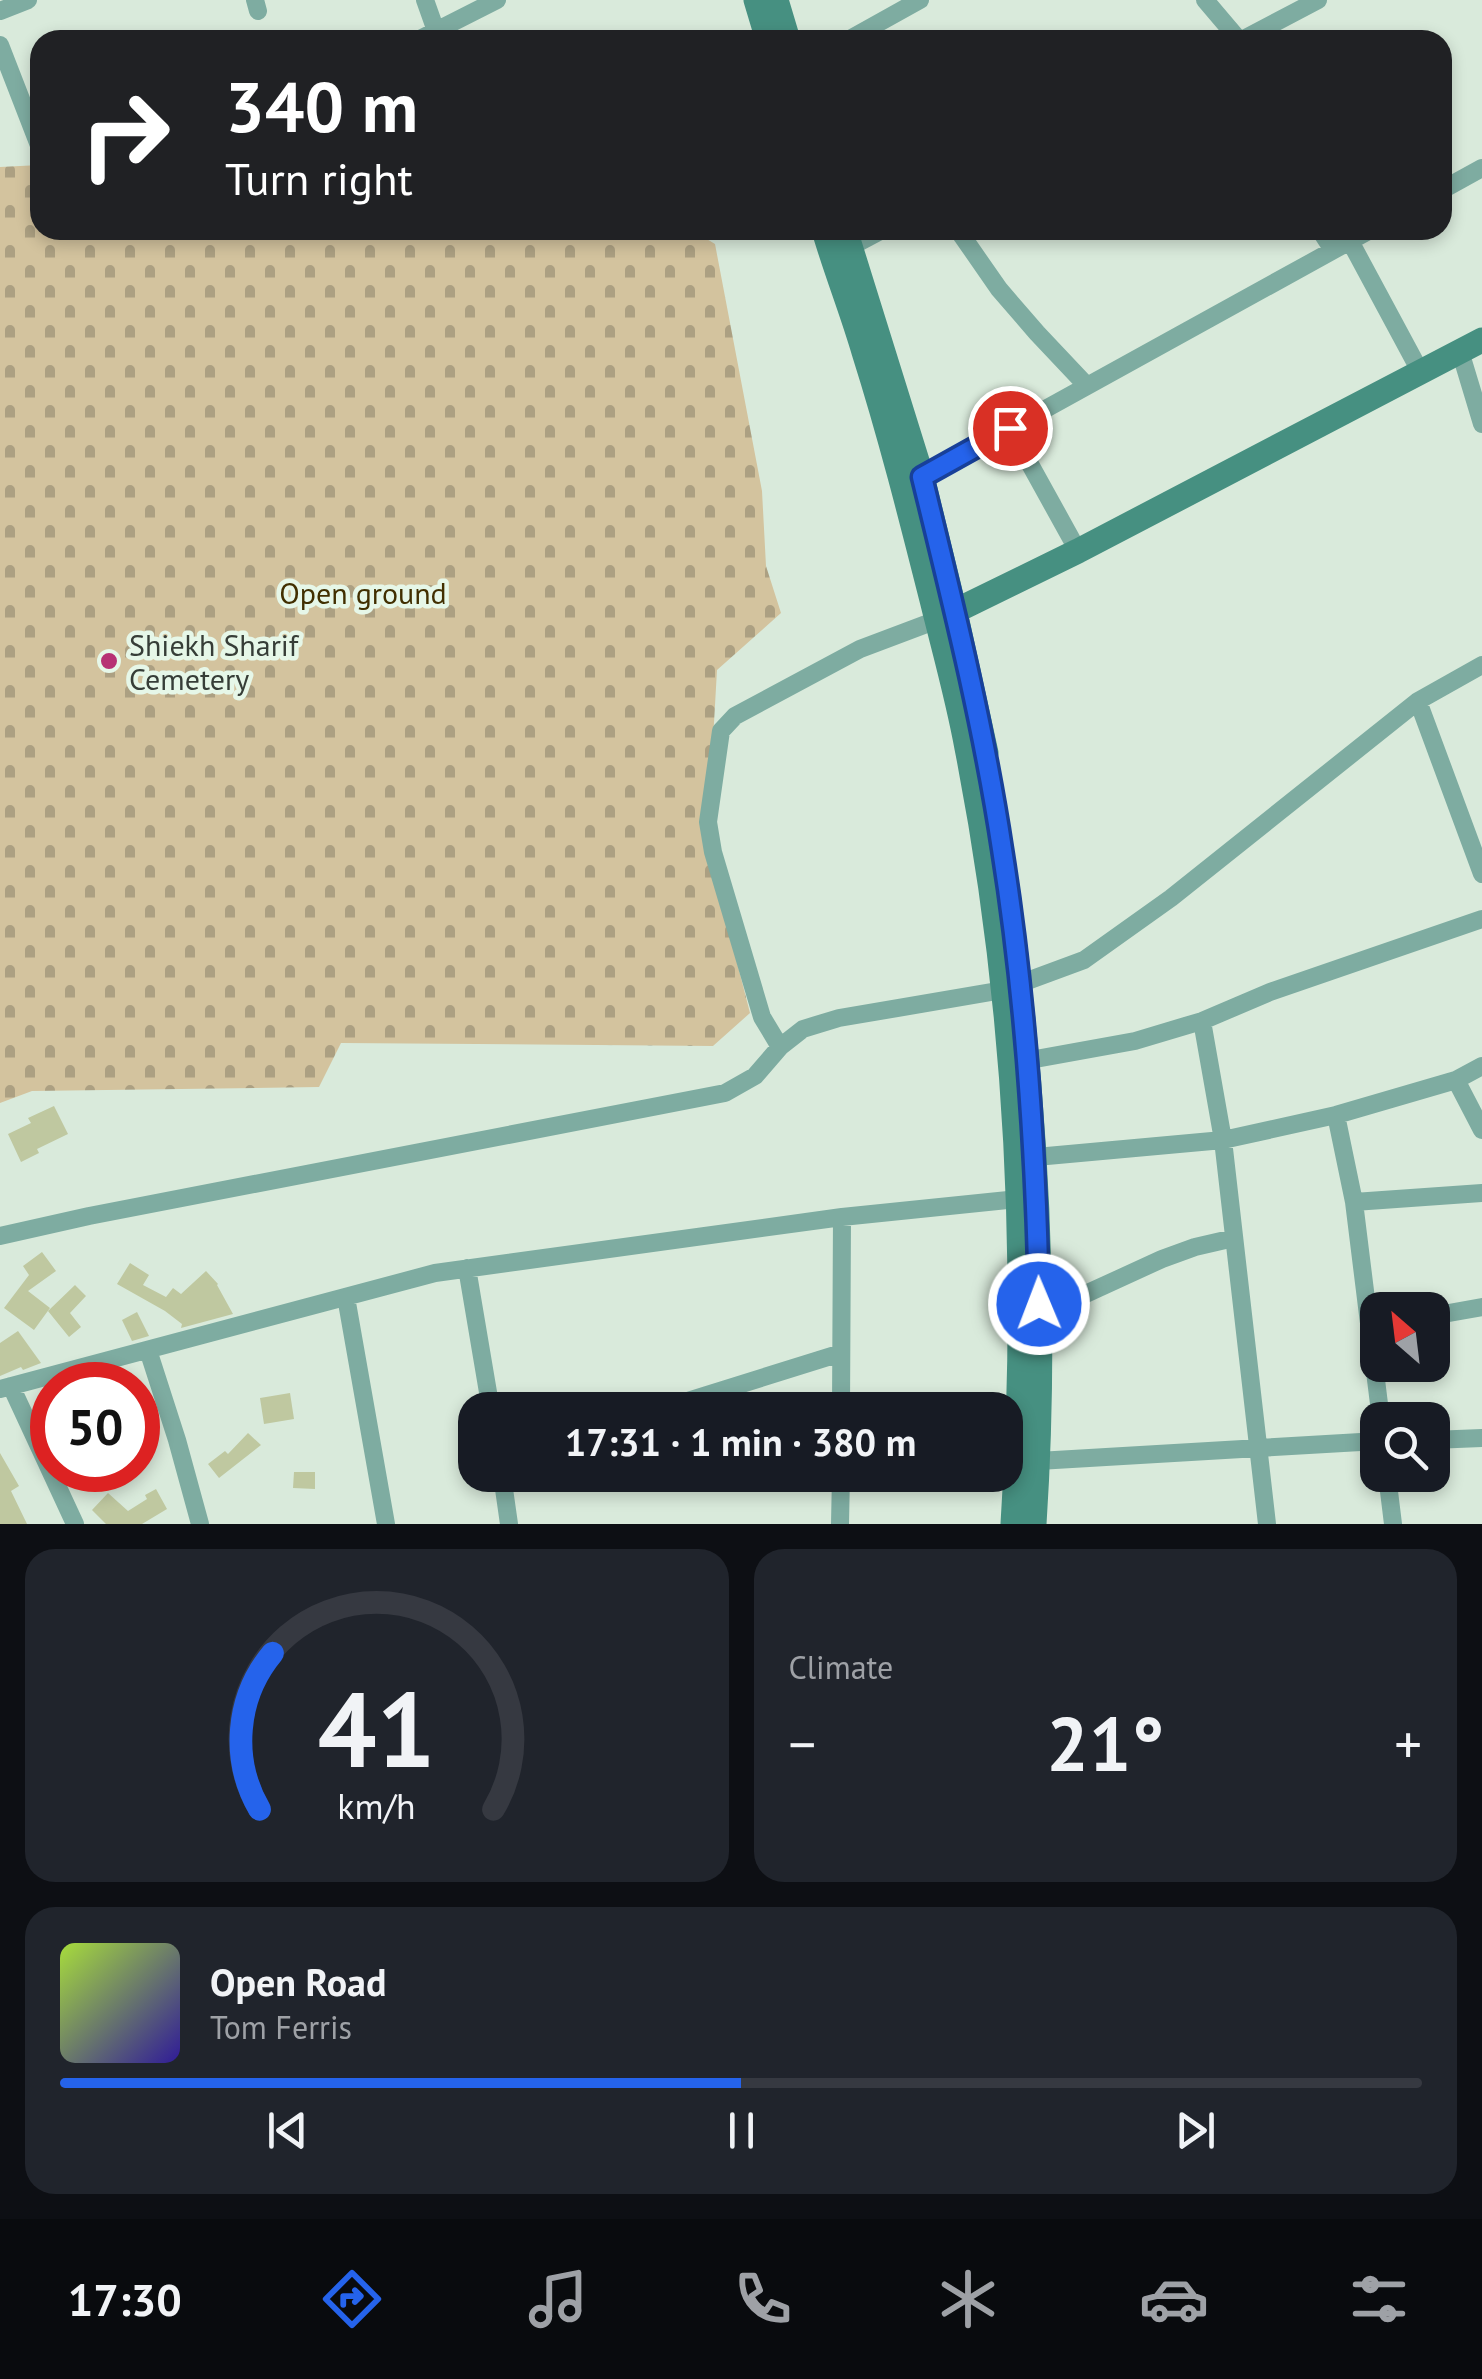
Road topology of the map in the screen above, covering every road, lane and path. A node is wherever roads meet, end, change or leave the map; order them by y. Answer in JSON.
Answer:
{"nodes":[{"id":1,"x":28,"y":0,"type":"edge"},
{"id":2,"x":425,"y":0,"type":"edge"},
{"id":3,"x":497,"y":0,"type":"edge"},
{"id":4,"x":756,"y":0,"type":"edge"},
{"id":5,"x":776,"y":0,"type":"edge"},
{"id":6,"x":920,"y":0,"type":"edge"},
{"id":7,"x":1206,"y":0,"type":"edge"},
{"id":8,"x":1318,"y":0,"type":"edge"},
{"id":9,"x":0,"y":11,"type":"edge"},
{"id":10,"x":436,"y":30,"type":"joint"},
{"id":11,"x":765,"y":30,"type":"edge"},
{"id":12,"x":785,"y":30,"type":"edge"},
{"id":13,"x":866,"y":30,"type":"edge"},
{"id":14,"x":1232,"y":30,"type":"edge"},
{"id":15,"x":1260,"y":30,"type":"edge"},
{"id":16,"x":0,"y":46,"type":"edge"},
{"id":17,"x":30,"y":122,"type":"edge"},
{"id":18,"x":1482,"y":168,"type":"edge"},
{"id":19,"x":1452,"y":184,"type":"edge"},
{"id":20,"x":827,"y":240,"type":"edge"},
{"id":21,"x":848,"y":240,"type":"edge"},
{"id":22,"x":965,"y":240,"type":"edge"},
{"id":23,"x":1326,"y":240,"type":"edge"},
{"id":24,"x":1350,"y":241,"type":"joint"},
{"id":25,"x":1333,"y":250,"type":"junction"},
{"id":26,"x":1471,"y":346,"type":"edge"},
{"id":27,"x":1421,"y":372,"type":"junction"},
{"id":28,"x":1087,"y":386,"type":"junction"},
{"id":29,"x":1482,"y":424,"type":"edge"},
{"id":30,"x":1010,"y":428,"type":"junction"},
{"id":31,"x":922,"y":477,"type":"junction"},
{"id":32,"x":1078,"y":551,"type":"junction"},
{"id":33,"x":946,"y":616,"type":"junction"},
{"id":34,"x":1482,"y":665,"type":"edge"},
{"id":35,"x":1418,"y":700,"type":"junction"},
{"id":36,"x":1482,"y":874,"type":"edge"},
{"id":37,"x":1482,"y":918,"type":"edge"},
{"id":38,"x":1012,"y":986,"type":"junction"},
{"id":39,"x":1202,"y":1020,"type":"junction"},
{"id":40,"x":780,"y":1047,"type":"junction"},
{"id":41,"x":1018,"y":1062,"type":"junction"},
{"id":42,"x":1482,"y":1066,"type":"edge"},
{"id":43,"x":1456,"y":1080,"type":"junction"},
{"id":44,"x":1336,"y":1114,"type":"junction"},
{"id":45,"x":1482,"y":1130,"type":"edge"},
{"id":46,"x":1223,"y":1140,"type":"junction"},
{"id":47,"x":1036,"y":1157,"type":"junction"},
{"id":48,"x":1482,"y":1193,"type":"edge"},
{"id":49,"x":1018,"y":1200,"type":"junction"},
{"id":50,"x":1354,"y":1202,"type":"junction"},
{"id":51,"x":842,"y":1217,"type":"junction"},
{"id":52,"x":0,"y":1236,"type":"edge"},
{"id":53,"x":1234,"y":1238,"type":"junction"},
{"id":54,"x":467,"y":1268,"type":"junction"},
{"id":55,"x":1368,"y":1292,"type":"edge"},
{"id":56,"x":346,"y":1297,"type":"junction"},
{"id":57,"x":1039,"y":1304,"type":"junction"},
{"id":58,"x":1482,"y":1306,"type":"edge"},
{"id":59,"x":1450,"y":1312,"type":"edge"},
{"id":60,"x":148,"y":1350,"type":"junction"},
{"id":61,"x":841,"y":1353,"type":"junction"},
{"id":62,"x":5,"y":1387,"type":"edge"},
{"id":63,"x":489,"y":1392,"type":"edge"},
{"id":64,"x":716,"y":1392,"type":"edge"},
{"id":65,"x":841,"y":1392,"type":"edge"},
{"id":66,"x":1482,"y":1438,"type":"edge"},
{"id":67,"x":1450,"y":1439,"type":"edge"},
{"id":68,"x":1360,"y":1442,"type":"edge"},
{"id":69,"x":1258,"y":1448,"type":"junction"},
{"id":70,"x":1038,"y":1461,"type":"junction"},
{"id":71,"x":505,"y":1492,"type":"edge"},
{"id":72,"x":841,"y":1492,"type":"edge"},
{"id":73,"x":1390,"y":1492,"type":"edge"},
{"id":74,"x":75,"y":1524,"type":"edge"},
{"id":75,"x":200,"y":1524,"type":"edge"},
{"id":76,"x":386,"y":1524,"type":"edge"},
{"id":77,"x":510,"y":1524,"type":"edge"},
{"id":78,"x":840,"y":1524,"type":"edge"},
{"id":79,"x":1013,"y":1524,"type":"edge"},
{"id":80,"x":1034,"y":1524,"type":"edge"},
{"id":81,"x":1267,"y":1524,"type":"edge"},
{"id":82,"x":1393,"y":1524,"type":"edge"}],
"edges":[{"from":1,"to":9,"type":"street"},
{"from":2,"to":10,"type":"street"},
{"from":3,"to":10,"type":"street"},
{"from":4,"to":11,"type":"main road"},
{"from":5,"to":12,"type":"main road"},
{"from":6,"to":13,"type":"street"},
{"from":7,"to":14,"type":"street"},
{"from":8,"to":15,"type":"street"},
{"from":16,"to":17,"type":"street"},
{"from":18,"to":19,"type":"street"},
{"from":20,"to":33,"type":"main road"},
{"from":21,"to":31,"type":"main road"},
{"from":22,"to":28,"type":"street"},
{"from":23,"to":25,"type":"street"},
{"from":24,"to":25,"type":"street"},
{"from":24,"to":27,"type":"street"},
{"from":25,"to":28,"type":"street"},
{"from":26,"to":27,"type":"main road"},
{"from":26,"to":29,"type":"street"},
{"from":27,"to":32,"type":"main road"},
{"from":28,"to":30,"type":"street"},
{"from":30,"to":31,"type":"street"},
{"from":30,"to":32,"type":"street"},
{"from":31,"to":33,"type":"main road"},
{"from":32,"to":33,"type":"main road"},
{"from":33,"to":38,"type":"main road"},
{"from":33,"to":40,"type":"street"},
{"from":34,"to":35,"type":"street"},
{"from":35,"to":36,"type":"street"},
{"from":35,"to":38,"type":"street"},
{"from":37,"to":39,"type":"street"},
{"from":38,"to":40,"type":"street"},
{"from":38,"to":41,"type":"main road"},
{"from":39,"to":41,"type":"street"},
{"from":39,"to":46,"type":"street"},
{"from":40,"to":52,"type":"street"},
{"from":41,"to":47,"type":"main road"},
{"from":41,"to":49,"type":"main road"},
{"from":42,"to":43,"type":"street"},
{"from":43,"to":44,"type":"street"},
{"from":43,"to":45,"type":"street"},
{"from":44,"to":46,"type":"street"},
{"from":44,"to":50,"type":"street"},
{"from":46,"to":47,"type":"street"},
{"from":46,"to":53,"type":"street"},
{"from":47,"to":57,"type":"main road"},
{"from":48,"to":50,"type":"street"},
{"from":49,"to":51,"type":"street"},
{"from":49,"to":79,"type":"main road"},
{"from":50,"to":55,"type":"street"},
{"from":51,"to":54,"type":"street"},
{"from":51,"to":61,"type":"street"},
{"from":53,"to":57,"type":"street"},
{"from":53,"to":69,"type":"street"},
{"from":54,"to":56,"type":"street"},
{"from":54,"to":63,"type":"street"},
{"from":56,"to":60,"type":"street"},
{"from":56,"to":76,"type":"street"},
{"from":57,"to":70,"type":"main road"},
{"from":58,"to":59,"type":"street"},
{"from":60,"to":62,"type":"street"},
{"from":60,"to":75,"type":"street"},
{"from":61,"to":64,"type":"street"},
{"from":61,"to":65,"type":"street"},
{"from":62,"to":74,"type":"street"},
{"from":66,"to":67,"type":"street"},
{"from":68,"to":69,"type":"street"},
{"from":69,"to":70,"type":"street"},
{"from":69,"to":81,"type":"street"},
{"from":70,"to":80,"type":"main road"},
{"from":71,"to":77,"type":"street"},
{"from":72,"to":78,"type":"street"},
{"from":73,"to":82,"type":"street"}]}
